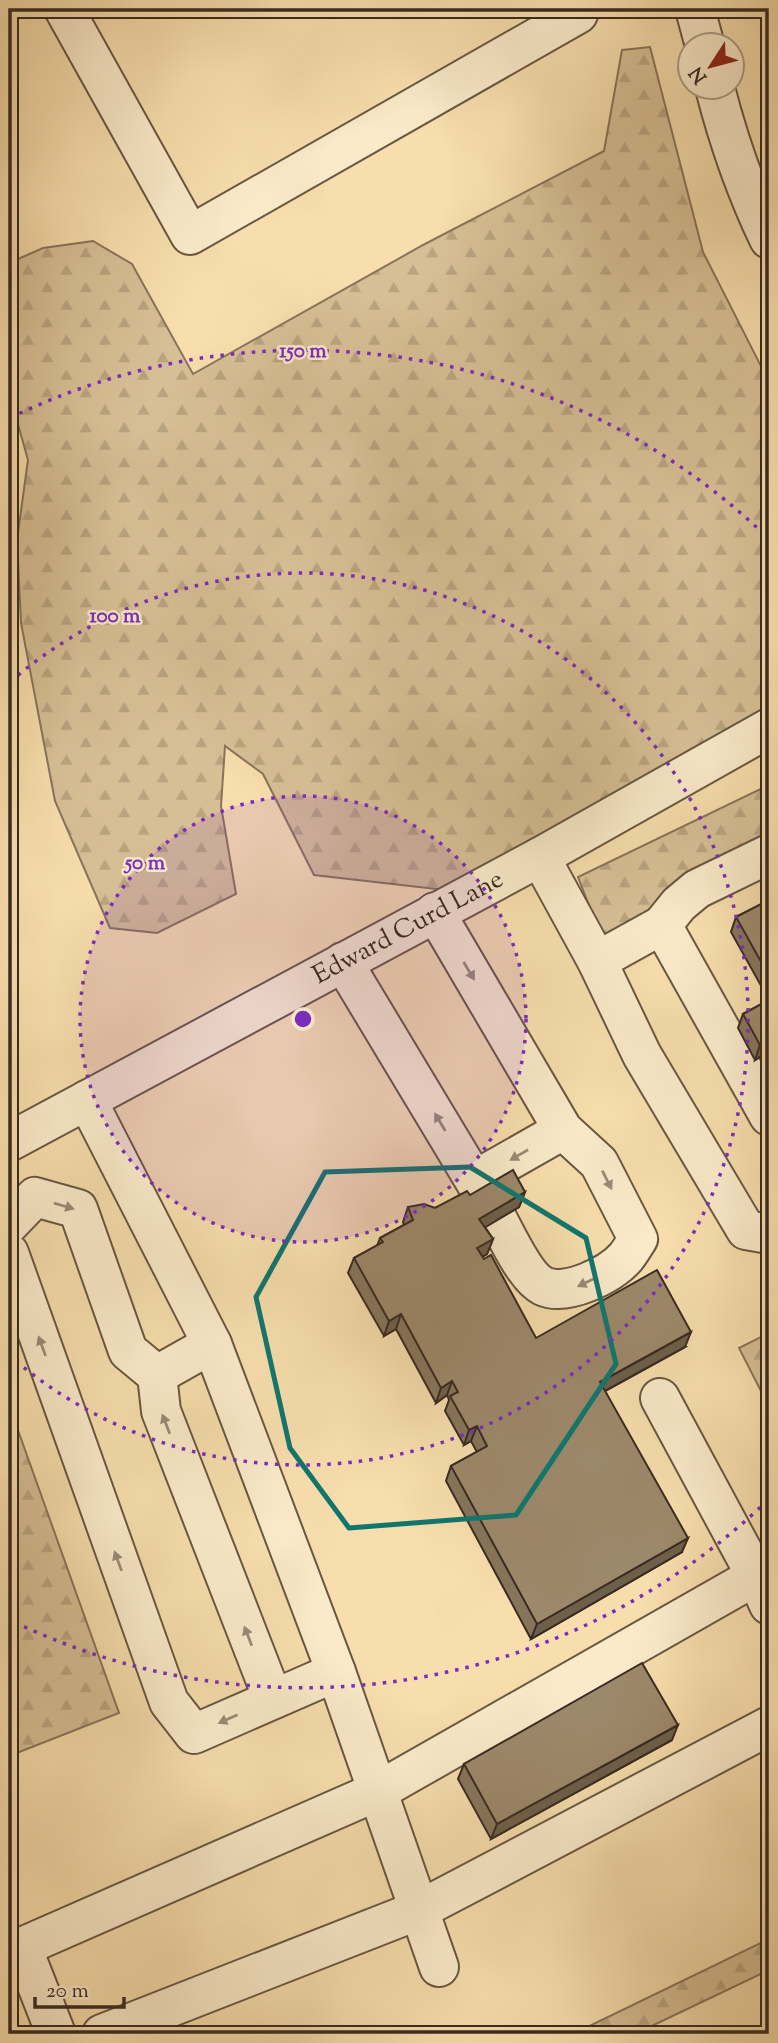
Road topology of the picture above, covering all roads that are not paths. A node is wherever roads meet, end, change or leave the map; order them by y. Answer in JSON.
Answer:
{"nodes":[{"id":1,"x":64,"y":9,"type":"edge"},
{"id":2,"x":580,"y":9,"type":"edge"},
{"id":3,"x":695,"y":9,"type":"edge"},
{"id":4,"x":701,"y":32,"type":"edge"},
{"id":5,"x":719,"y":102,"type":"edge"},
{"id":6,"x":758,"y":181,"type":"edge"},
{"id":7,"x":769,"y":239,"type":"edge"},
{"id":8,"x":769,"y":728,"type":"edge"},
{"id":9,"x":769,"y":853,"type":"edge"},
{"id":10,"x":540,"y":857,"type":"junction"},
{"id":11,"x":435,"y":912,"type":"junction"},
{"id":12,"x":662,"y":925,"type":"junction"},
{"id":13,"x":597,"y":961,"type":"junction"},
{"id":14,"x":343,"y":962,"type":"junction"},
{"id":15,"x":88,"y":1100,"type":"junction"},
{"id":16,"x":769,"y":1116,"type":"edge"},
{"id":17,"x":563,"y":1130,"type":"junction"},
{"id":18,"x":9,"y":1142,"type":"edge"},
{"id":19,"x":486,"y":1199,"type":"junction"},
{"id":20,"x":9,"y":1224,"type":"edge"},
{"id":21,"x":769,"y":1234,"type":"edge"},
{"id":22,"x":9,"y":1253,"type":"edge"},
{"id":23,"x":212,"y":1344,"type":"junction"},
{"id":24,"x":156,"y":1375,"type":"junction"},
{"id":25,"x":660,"y":1398,"type":"dead end"},
{"id":26,"x":762,"y":1590,"type":"edge"},
{"id":27,"x":335,"y":1672,"type":"junction"},
{"id":28,"x":273,"y":1699,"type":"junction"},
{"id":29,"x":769,"y":1726,"type":"edge"},
{"id":30,"x":377,"y":1791,"type":"junction"},
{"id":31,"x":419,"y":1910,"type":"junction"},
{"id":32,"x":439,"y":1966,"type":"dead end"},
{"id":33,"x":56,"y":2034,"type":"edge"},
{"id":34,"x":102,"y":2034,"type":"edge"}],
"edges":[{"from":1,"to":2,"type":"street"},
{"from":3,"to":4,"type":"street"},
{"from":5,"to":6,"type":"street"},
{"from":6,"to":7,"type":"street"},
{"from":8,"to":10,"type":"street","name":"Edward Curd Lane"},
{"from":9,"to":12,"type":"street"},
{"from":10,"to":11,"type":"street","name":"Edward Curd Lane"},
{"from":10,"to":13,"type":"street"},
{"from":11,"to":14,"type":"street","name":"Edward Curd Lane"},
{"from":11,"to":17,"type":"street","one_way":true},
{"from":12,"to":13,"type":"street"},
{"from":12,"to":16,"type":"street"},
{"from":13,"to":21,"type":"street"},
{"from":14,"to":15,"type":"street","name":"Edward Curd Lane"},
{"from":19,"to":14,"type":"street","one_way":true},
{"from":15,"to":18,"type":"street","name":"Edward Curd Lane"},
{"from":15,"to":23,"type":"street"},
{"from":17,"to":19,"type":"street","one_way":true},
{"from":17,"to":19,"type":"street","one_way":true},
{"from":20,"to":24,"type":"street","one_way":true},
{"from":28,"to":22,"type":"street","one_way":true},
{"from":23,"to":24,"type":"street"},
{"from":23,"to":27,"type":"street"},
{"from":28,"to":24,"type":"street","one_way":true},
{"from":25,"to":26,"type":"street"},
{"from":26,"to":30,"type":"street"},
{"from":27,"to":28,"type":"street"},
{"from":27,"to":30,"type":"street"},
{"from":29,"to":31,"type":"street"},
{"from":30,"to":31,"type":"street"},
{"from":30,"to":33,"type":"street"},
{"from":31,"to":32,"type":"street"},
{"from":31,"to":34,"type":"street"}]}
